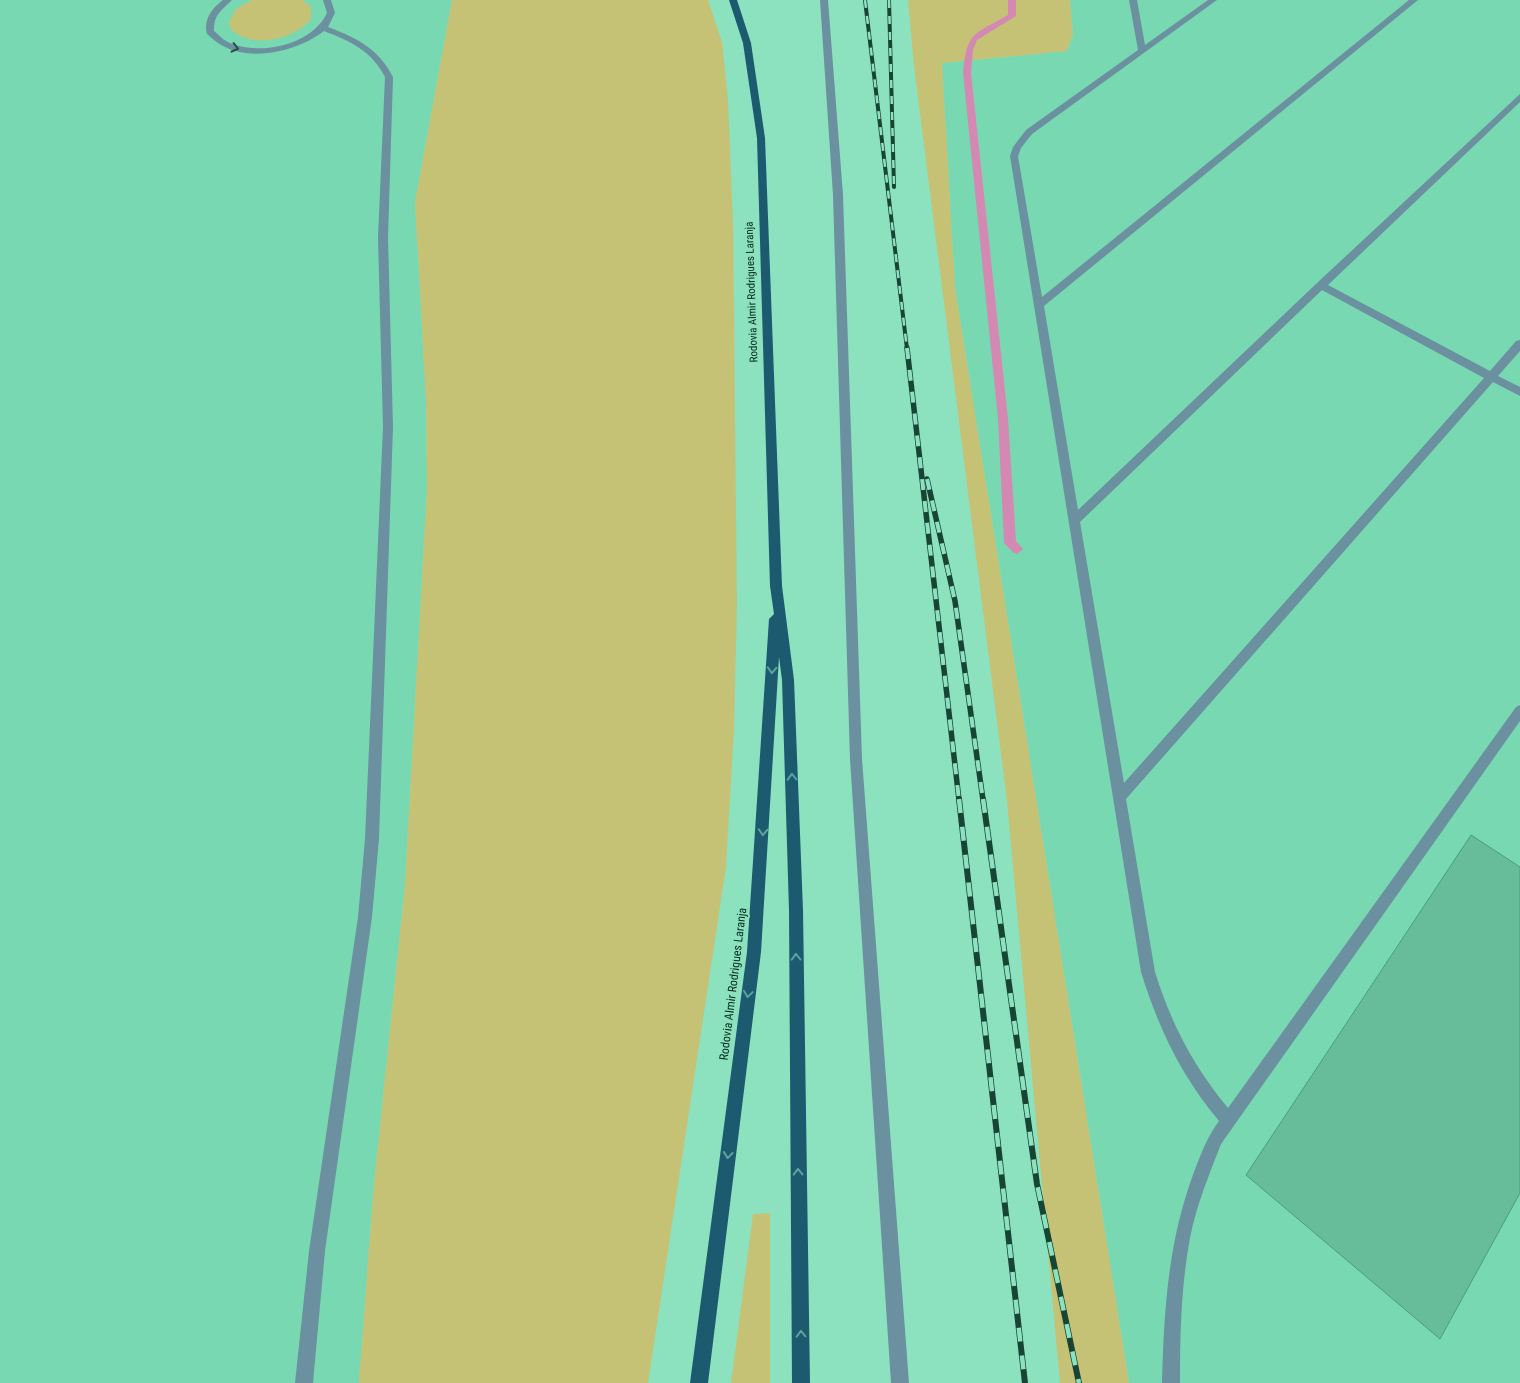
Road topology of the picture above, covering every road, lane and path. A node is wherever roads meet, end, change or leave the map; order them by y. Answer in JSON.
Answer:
{"nodes":[{"id":1,"x":228,"y":0,"type":"edge"},
{"id":2,"x":327,"y":0,"type":"edge"},
{"id":3,"x":734,"y":0,"type":"edge"},
{"id":4,"x":824,"y":0,"type":"edge"},
{"id":5,"x":1133,"y":0,"type":"edge"},
{"id":6,"x":1213,"y":0,"type":"edge"},
{"id":7,"x":1414,"y":0,"type":"edge"},
{"id":8,"x":323,"y":28,"type":"junction"},
{"id":9,"x":1142,"y":51,"type":"junction"},
{"id":10,"x":1520,"y":96,"type":"edge"},
{"id":11,"x":1320,"y":286,"type":"junction"},
{"id":12,"x":1038,"y":305,"type":"junction"},
{"id":13,"x":1520,"y":344,"type":"edge"},
{"id":14,"x":1491,"y":376,"type":"junction"},
{"id":15,"x":1520,"y":392,"type":"edge"},
{"id":16,"x":1073,"y":521,"type":"junction"},
{"id":17,"x":776,"y":586,"type":"junction"},
{"id":18,"x":1520,"y":711,"type":"edge"},
{"id":19,"x":1119,"y":798,"type":"junction"},
{"id":20,"x":1229,"y":1121,"type":"junction"},
{"id":21,"x":304,"y":1383,"type":"edge"},
{"id":22,"x":699,"y":1383,"type":"edge"},
{"id":23,"x":802,"y":1383,"type":"edge"},
{"id":24,"x":900,"y":1383,"type":"edge"},
{"id":25,"x":1172,"y":1383,"type":"edge"}],
"edges":[{"from":1,"to":8,"type":"street","one_way":true},
{"from":2,"to":8,"type":"street"},
{"from":3,"to":17,"type":"main road","name":"Rodovia Almir Rodrigues Laranja"},
{"from":4,"to":24,"type":"street"},
{"from":5,"to":9,"type":"street"},
{"from":6,"to":9,"type":"street"},
{"from":7,"to":12,"type":"street"},
{"from":8,"to":21,"type":"street"},
{"from":9,"to":12,"type":"street"},
{"from":10,"to":11,"type":"street"},
{"from":11,"to":14,"type":"street"},
{"from":11,"to":16,"type":"street"},
{"from":12,"to":16,"type":"street"},
{"from":13,"to":14,"type":"street"},
{"from":14,"to":15,"type":"street"},
{"from":14,"to":19,"type":"street"},
{"from":16,"to":19,"type":"street"},
{"from":17,"to":22,"type":"main road","name":"Rodovia Almir Rodrigues Laranja","one_way":true},
{"from":23,"to":17,"type":"main road","name":"Rodovia Almir Rodrigues Laranja","one_way":true},
{"from":18,"to":20,"type":"street"},
{"from":19,"to":20,"type":"street"},
{"from":20,"to":25,"type":"street"}]}
